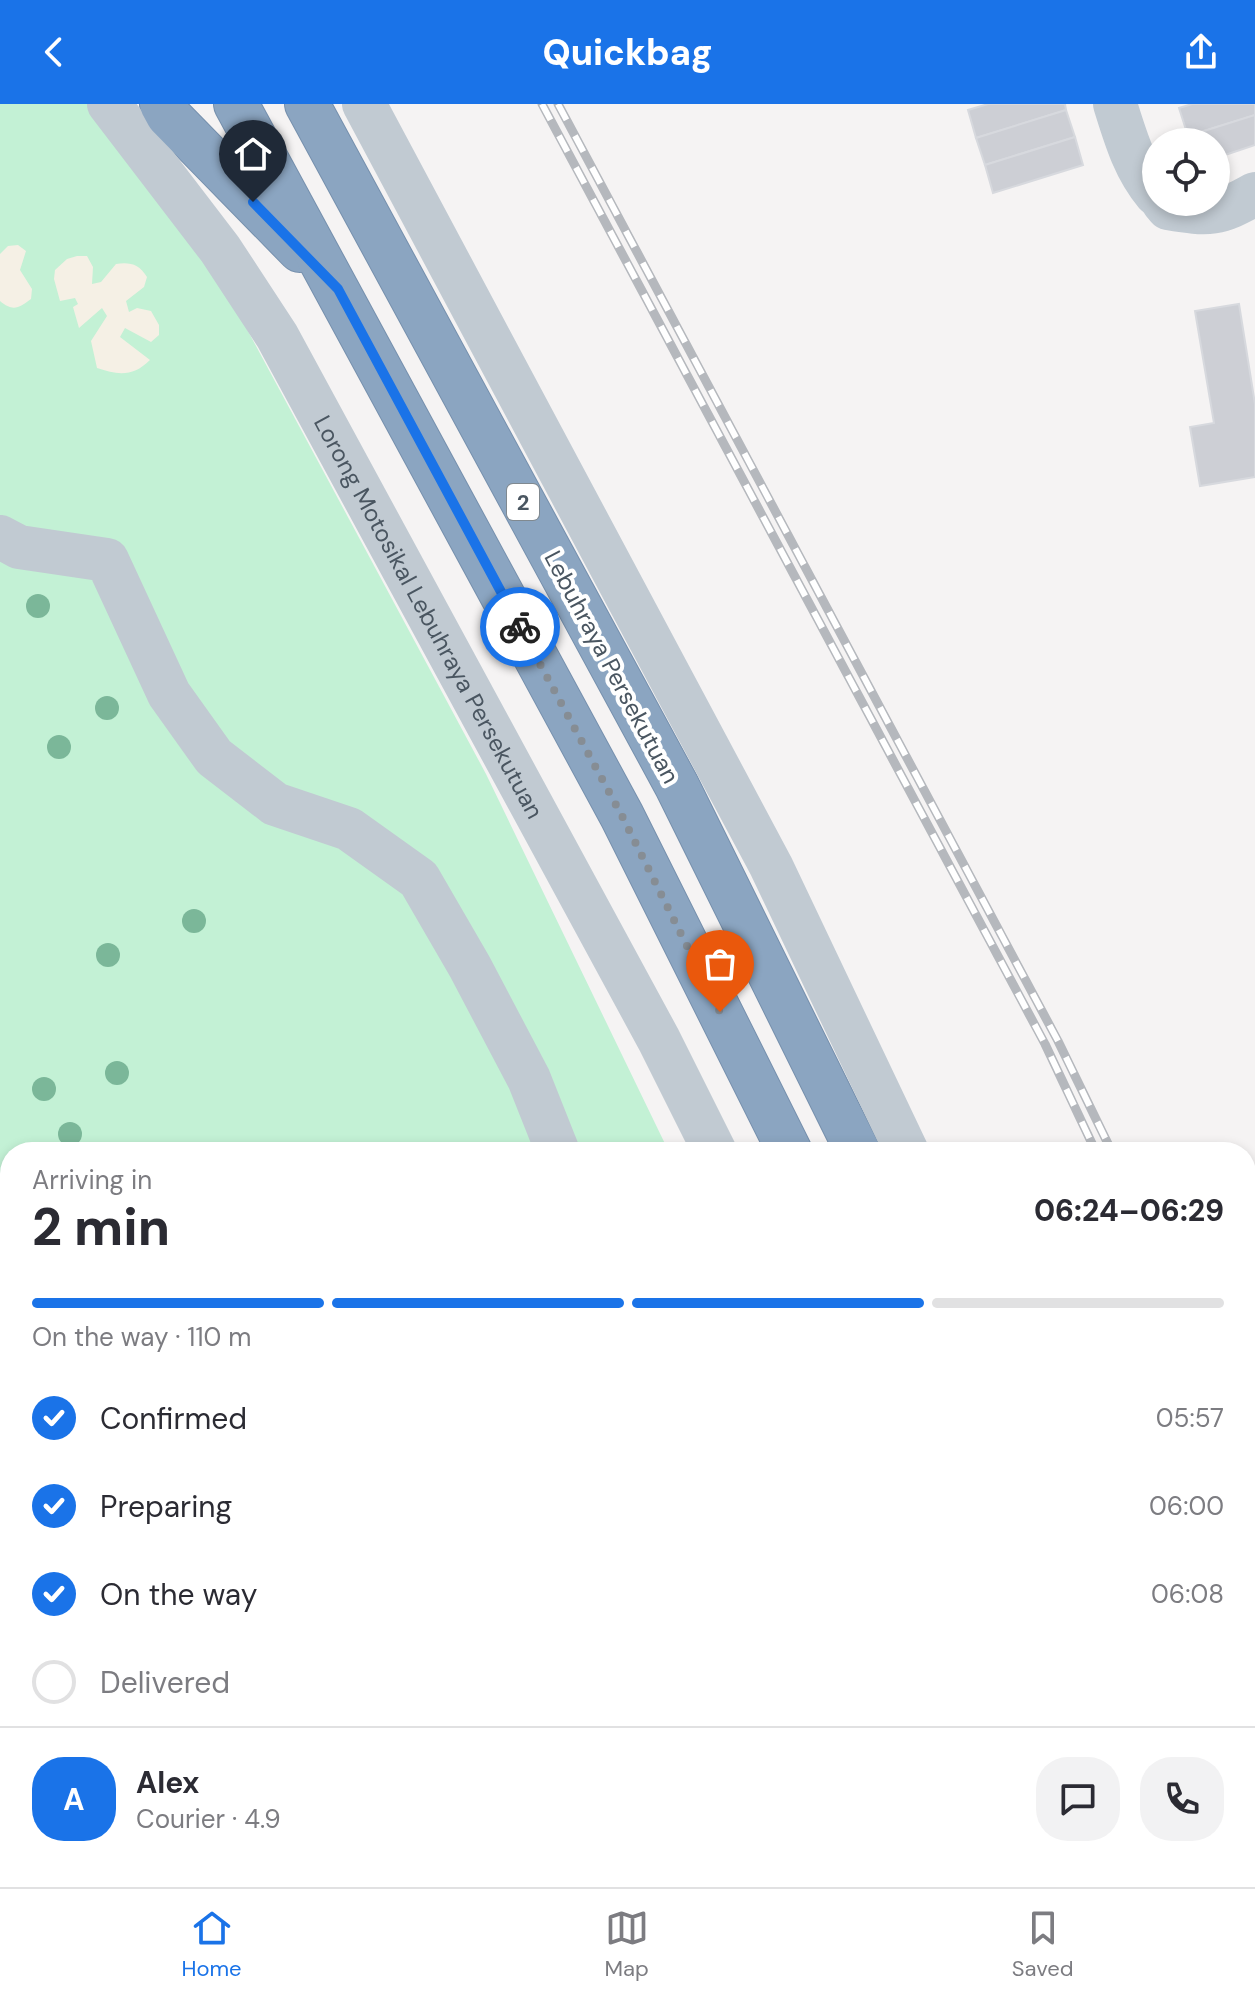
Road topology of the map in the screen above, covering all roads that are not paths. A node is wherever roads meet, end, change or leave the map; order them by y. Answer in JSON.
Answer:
{"nodes":[{"id":1,"x":109,"y":104,"type":"edge"},
{"id":2,"x":162,"y":104,"type":"edge"},
{"id":3,"x":236,"y":104,"type":"edge"},
{"id":4,"x":307,"y":104,"type":"edge"},
{"id":5,"x":364,"y":104,"type":"edge"},
{"id":6,"x":1115,"y":104,"type":"edge"},
{"id":7,"x":1142,"y":174,"type":"edge"},
{"id":8,"x":1255,"y":194,"type":"edge"},
{"id":9,"x":1230,"y":208,"type":"edge"},
{"id":10,"x":338,"y":289,"type":"junction"},
{"id":11,"x":0,"y":537,"type":"edge"},
{"id":12,"x":554,"y":1142,"type":"edge"},
{"id":13,"x":710,"y":1142,"type":"edge"},
{"id":14,"x":785,"y":1142,"type":"edge"},
{"id":15,"x":853,"y":1142,"type":"edge"},
{"id":16,"x":902,"y":1142,"type":"edge"}],
"edges":[{"from":1,"to":13,"type":"street","name":"Lorong Motosikal Lebuhraya Persekutuan"},
{"from":2,"to":10,"type":"highway"},
{"from":3,"to":10,"type":"highway"},
{"from":4,"to":15,"type":"highway","name":"Lebuhraya Persekutuan","number":"2"},
{"from":5,"to":16,"type":"street"},
{"from":6,"to":7,"type":"street"},
{"from":8,"to":9,"type":"street"},
{"from":10,"to":14,"type":"highway"},
{"from":11,"to":12,"type":"street"}]}
